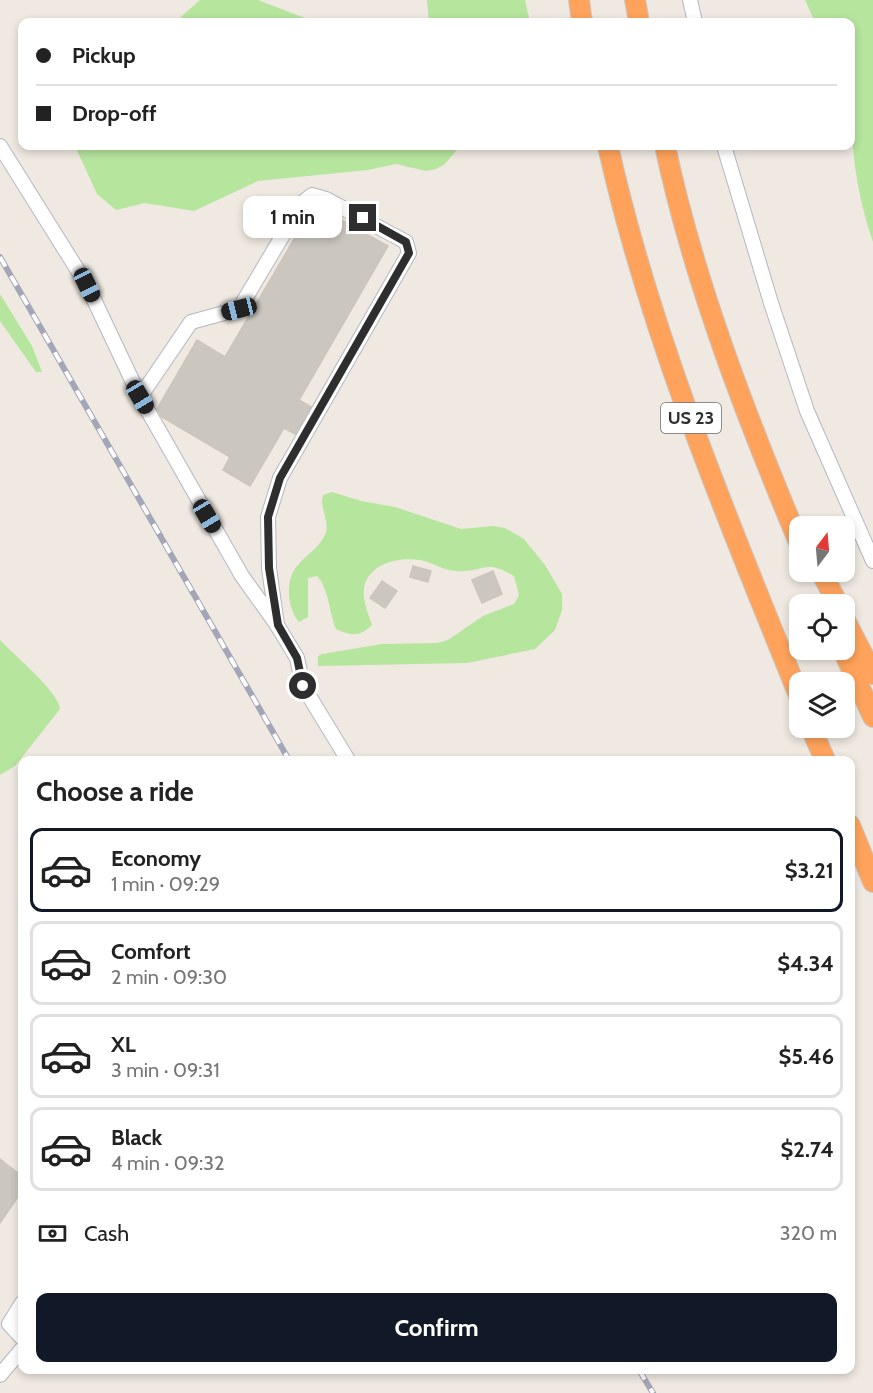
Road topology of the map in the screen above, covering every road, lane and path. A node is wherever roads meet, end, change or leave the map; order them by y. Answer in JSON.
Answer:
{"nodes":[{"id":1,"x":579,"y":0,"type":"edge"},
{"id":2,"x":635,"y":0,"type":"edge"},
{"id":3,"x":690,"y":0,"type":"edge"},
{"id":4,"x":581,"y":18,"type":"edge"},
{"id":5,"x":638,"y":18,"type":"edge"},
{"id":6,"x":694,"y":18,"type":"edge"},
{"id":7,"x":0,"y":146,"type":"edge"},
{"id":8,"x":609,"y":150,"type":"edge"},
{"id":9,"x":666,"y":150,"type":"edge"},
{"id":10,"x":725,"y":150,"type":"edge"},
{"id":11,"x":140,"y":397,"type":"junction"},
{"id":12,"x":767,"y":466,"type":"junction"},
{"id":13,"x":793,"y":516,"type":"edge"},
{"id":14,"x":789,"y":519,"type":"edge"},
{"id":15,"x":873,"y":561,"type":"edge"},
{"id":16,"x":278,"y":625,"type":"junction"},
{"id":17,"x":855,"y":639,"type":"edge"},
{"id":18,"x":847,"y":660,"type":"edge"},
{"id":19,"x":790,"y":672,"type":"edge"},
{"id":20,"x":873,"y":674,"type":"edge"},
{"id":21,"x":873,"y":717,"type":"edge"},
{"id":22,"x":815,"y":738,"type":"edge"},
{"id":23,"x":346,"y":756,"type":"edge"},
{"id":24,"x":823,"y":756,"type":"edge"},
{"id":25,"x":855,"y":837,"type":"edge"},
{"id":26,"x":873,"y":882,"type":"edge"},
{"id":27,"x":18,"y":1310,"type":"edge"},
{"id":28,"x":18,"y":1334,"type":"edge"},
{"id":29,"x":18,"y":1354,"type":"edge"},
{"id":30,"x":0,"y":1375,"type":"edge"}],
"edges":[{"from":1,"to":4,"type":"highway"},
{"from":2,"to":5,"type":"highway"},
{"from":3,"to":6,"type":"lane"},
{"from":7,"to":11,"type":"lane"},
{"from":8,"to":19,"type":"highway","number":"US 23"},
{"from":9,"to":12,"type":"highway","number":"US 23"},
{"from":10,"to":15,"type":"lane"},
{"from":11,"to":16,"type":"lane"},
{"from":11,"to":16,"type":"lane"},
{"from":12,"to":13,"type":"highway"},
{"from":12,"to":14,"type":"highway","number":"US 23"},
{"from":16,"to":23,"type":"lane"},
{"from":17,"to":20,"type":"highway"},
{"from":18,"to":21,"type":"highway"},
{"from":22,"to":24,"type":"highway"},
{"from":25,"to":26,"type":"highway"},
{"from":27,"to":28,"type":"lane"},
{"from":29,"to":30,"type":"lane"}]}
